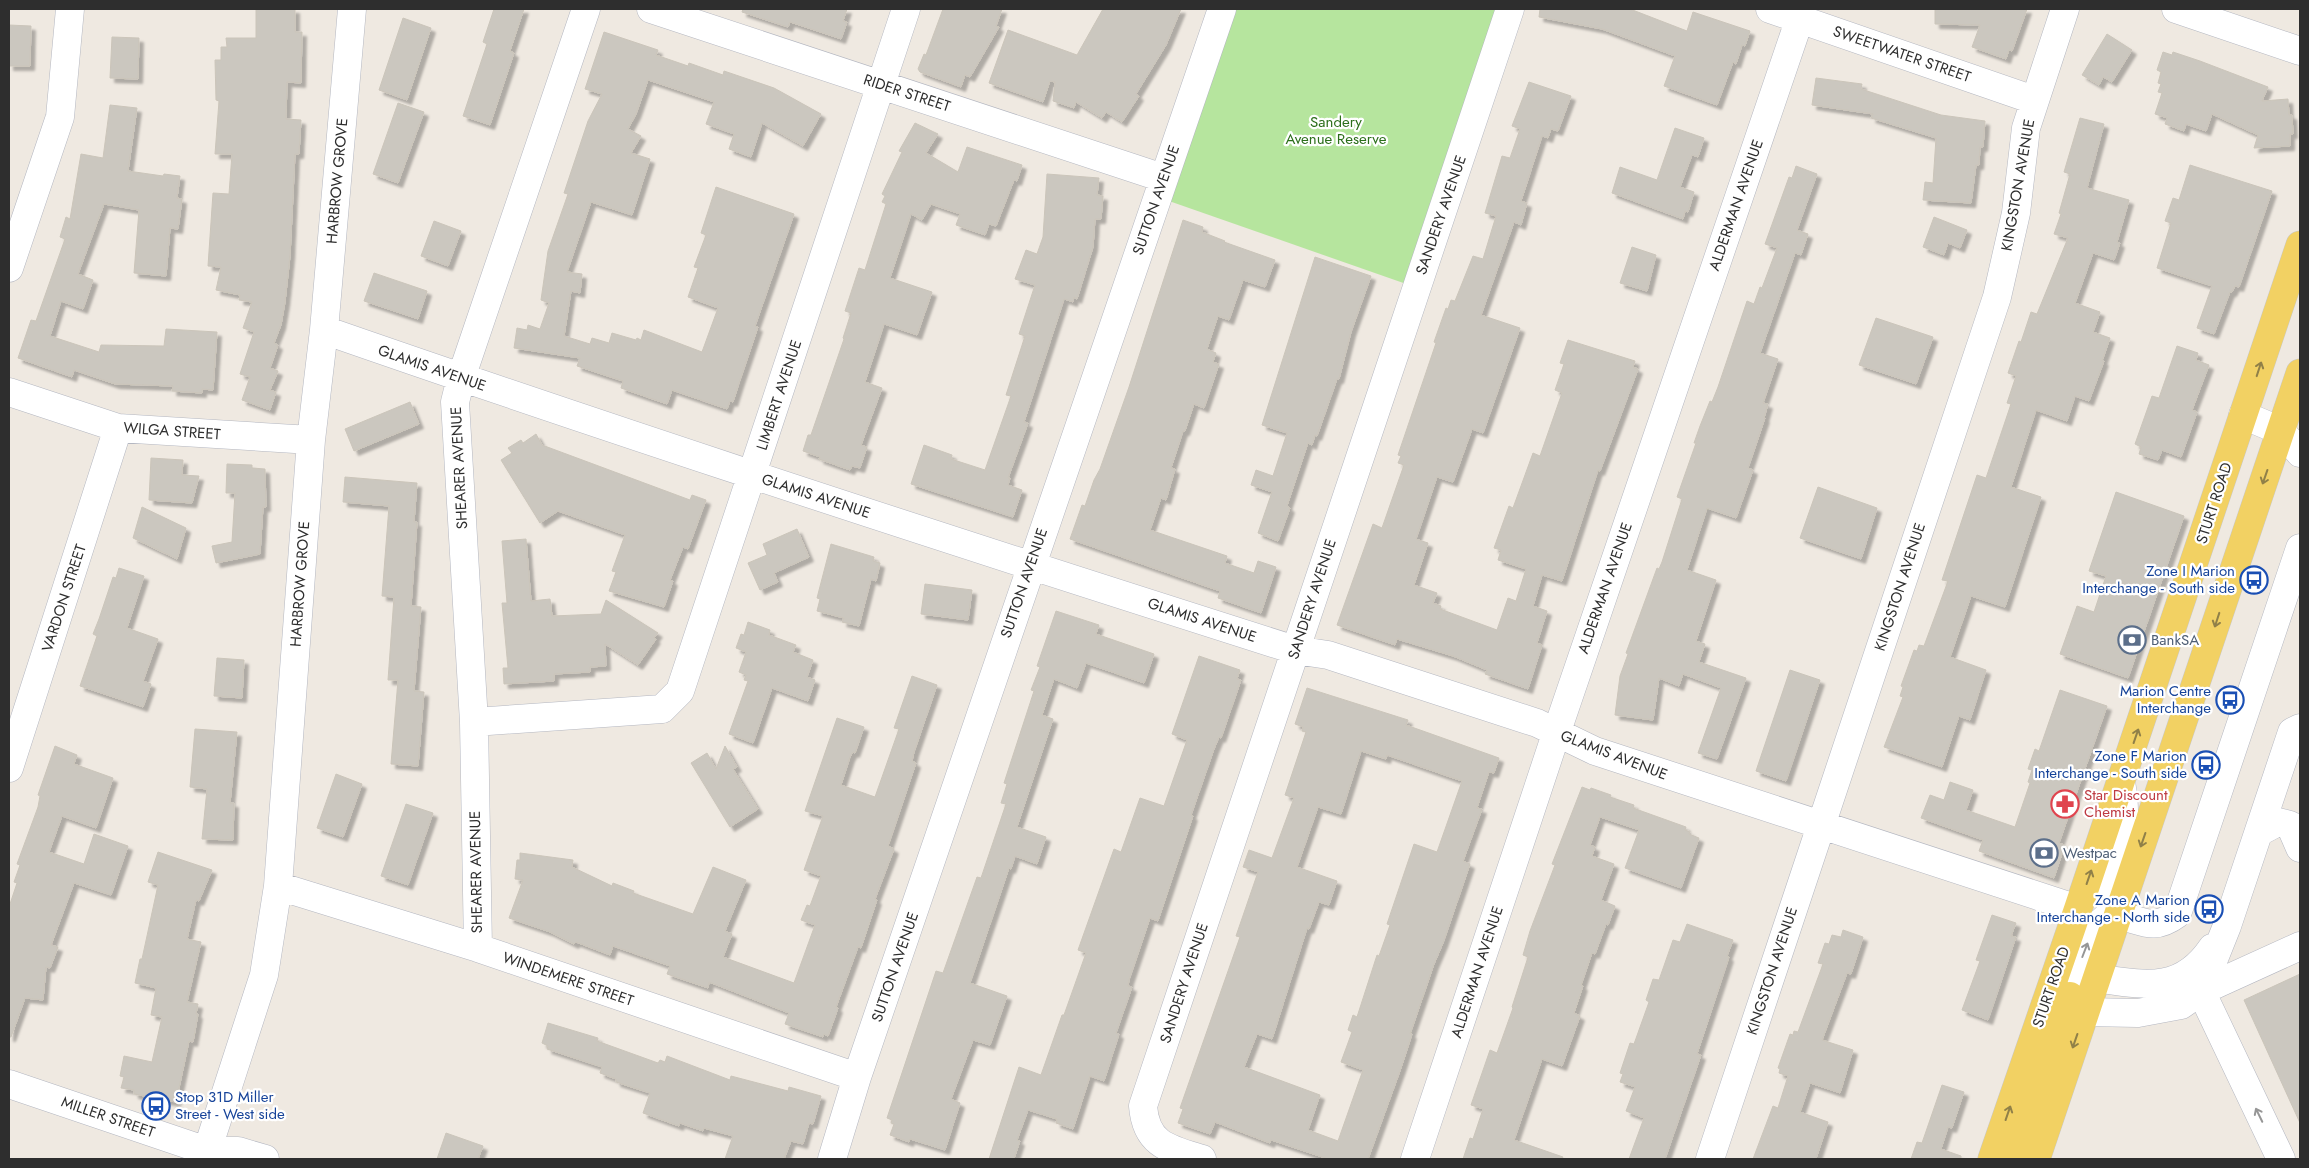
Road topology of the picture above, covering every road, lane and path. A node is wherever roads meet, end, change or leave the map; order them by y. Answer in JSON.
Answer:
{"nodes":[{"id":1,"x":70,"y":9,"type":"edge"},
{"id":2,"x":352,"y":9,"type":"edge"},
{"id":3,"x":586,"y":9,"type":"edge"},
{"id":4,"x":651,"y":9,"type":"edge"},
{"id":5,"x":906,"y":9,"type":"edge"},
{"id":6,"x":1222,"y":9,"type":"edge"},
{"id":7,"x":1510,"y":9,"type":"edge"},
{"id":8,"x":1770,"y":9,"type":"edge"},
{"id":9,"x":2065,"y":9,"type":"edge"},
{"id":10,"x":2176,"y":9,"type":"edge"},
{"id":11,"x":1800,"y":18,"type":"junction"},
{"id":12,"x":2300,"y":51,"type":"edge"},
{"id":13,"x":881,"y":84,"type":"junction"},
{"id":14,"x":2034,"y":100,"type":"junction"},
{"id":15,"x":1163,"y":178,"type":"junction"},
{"id":16,"x":2300,"y":245,"type":"edge"},
{"id":17,"x":9,"y":268,"type":"edge"},
{"id":18,"x":324,"y":330,"type":"junction"},
{"id":19,"x":2300,"y":373,"type":"edge"},
{"id":20,"x":461,"y":378,"type":"junction"},
{"id":21,"x":9,"y":392,"type":"edge"},
{"id":22,"x":2243,"y":415,"type":"junction"},
{"id":23,"x":118,"y":428,"type":"junction"},
{"id":24,"x":2281,"y":431,"type":"junction"},
{"id":25,"x":311,"y":440,"type":"junction"},
{"id":26,"x":2300,"y":453,"type":"edge"},
{"id":27,"x":752,"y":475,"type":"junction"},
{"id":28,"x":2300,"y":548,"type":"edge"},
{"id":29,"x":1030,"y":566,"type":"junction"},
{"id":30,"x":1295,"y":650,"type":"junction"},
{"id":31,"x":17,"y":717,"type":"edge"},
{"id":32,"x":474,"y":722,"type":"junction"},
{"id":33,"x":2300,"y":728,"type":"edge"},
{"id":34,"x":1556,"y":734,"type":"junction"},
{"id":35,"x":9,"y":768,"type":"edge"},
{"id":36,"x":2121,"y":782,"type":"junction"},
{"id":37,"x":1820,"y":826,"type":"junction"},
{"id":38,"x":2259,"y":832,"type":"junction"},
{"id":39,"x":2300,"y":848,"type":"edge"},
{"id":40,"x":278,"y":886,"type":"junction"},
{"id":41,"x":2078,"y":909,"type":"junction"},
{"id":42,"x":2118,"y":915,"type":"junction"},
{"id":43,"x":2226,"y":926,"type":"junction"},
{"id":44,"x":2300,"y":946,"type":"edge"},
{"id":45,"x":478,"y":948,"type":"junction"},
{"id":46,"x":2263,"y":962,"type":"junction"},
{"id":47,"x":2096,"y":978,"type":"junction"},
{"id":48,"x":2201,"y":991,"type":"junction"},
{"id":49,"x":2077,"y":1004,"type":"junction"},
{"id":50,"x":857,"y":1077,"type":"junction"},
{"id":51,"x":9,"y":1084,"type":"edge"},
{"id":52,"x":211,"y":1155,"type":"edge"},
{"id":53,"x":266,"y":1159,"type":"edge"},
{"id":54,"x":832,"y":1159,"type":"edge"},
{"id":55,"x":1202,"y":1159,"type":"edge"},
{"id":56,"x":1415,"y":1159,"type":"edge"},
{"id":57,"x":1710,"y":1159,"type":"edge"},
{"id":58,"x":1992,"y":1159,"type":"edge"},
{"id":59,"x":2013,"y":1159,"type":"edge"},
{"id":60,"x":2036,"y":1159,"type":"edge"},
{"id":61,"x":2280,"y":1159,"type":"edge"}],
"edges":[{"from":1,"to":17,"type":"street"},
{"from":2,"to":18,"type":"street","name":"HARBROW GROVE"},
{"from":3,"to":20,"type":"street","name":"SHEARER AVENUE"},
{"from":4,"to":13,"type":"street","name":"RIDER STREET"},
{"from":5,"to":13,"type":"street","name":"LIMBERT AVENUE"},
{"from":6,"to":15,"type":"street","name":"SUTTON AVENUE"},
{"from":7,"to":30,"type":"street","name":"SANDERY AVENUE"},
{"from":8,"to":11,"type":"street","name":"SWEETWATER STREET"},
{"from":9,"to":14,"type":"street","name":"KINGSTON AVENUE"},
{"from":10,"to":12,"type":"street"},
{"from":11,"to":14,"type":"street","name":"SWEETWATER STREET"},
{"from":11,"to":34,"type":"street","name":"ALDERMAN AVENUE"},
{"from":13,"to":15,"type":"street","name":"RIDER STREET"},
{"from":13,"to":27,"type":"street","name":"LIMBERT AVENUE"},
{"from":14,"to":37,"type":"street","name":"KINGSTON AVENUE"},
{"from":15,"to":29,"type":"street","name":"SUTTON AVENUE"},
{"from":22,"to":16,"type":"main road","name":"STURT ROAD","one_way":true},
{"from":18,"to":20,"type":"street","name":"GLAMIS AVENUE"},
{"from":18,"to":25,"type":"street","name":"HARBROW GROVE"},
{"from":19,"to":24,"type":"main road"},
{"from":20,"to":27,"type":"street","name":"GLAMIS AVENUE"},
{"from":20,"to":32,"type":"street","name":"SHEARER AVENUE"},
{"from":21,"to":23,"type":"street","name":"WILGA STREET"},
{"from":22,"to":24,"type":"street"},
{"from":36,"to":22,"type":"main road","name":"STURT ROAD","one_way":true},
{"from":23,"to":25,"type":"street","name":"WILGA STREET"},
{"from":23,"to":31,"type":"street","name":"VARDON STREET"},
{"from":24,"to":26,"type":"street"},
{"from":24,"to":42,"type":"main road","one_way":true},
{"from":25,"to":40,"type":"street","name":"HARBROW GROVE"},
{"from":27,"to":29,"type":"street","name":"GLAMIS AVENUE"},
{"from":27,"to":32,"type":"street","name":"LIMBERT AVENUE"},
{"from":28,"to":42,"type":"street"},
{"from":29,"to":30,"type":"street","name":"GLAMIS AVENUE"},
{"from":29,"to":50,"type":"street","name":"SUTTON AVENUE"},
{"from":30,"to":34,"type":"street","name":"GLAMIS AVENUE"},
{"from":30,"to":55,"type":"street","name":"SANDERY AVENUE"},
{"from":31,"to":35,"type":"street","name":"VARDON STREET"},
{"from":32,"to":45,"type":"street","name":"SHEARER AVENUE"},
{"from":33,"to":38,"type":"street"},
{"from":34,"to":37,"type":"street","name":"GLAMIS AVENUE"},
{"from":34,"to":56,"type":"street","name":"ALDERMAN AVENUE"},
{"from":41,"to":36,"type":"main road","name":"STURT ROAD","one_way":true},
{"from":36,"to":42,"type":"street"},
{"from":37,"to":41,"type":"street","name":"GLAMIS AVENUE"},
{"from":37,"to":57,"type":"street","name":"KINGSTON AVENUE"},
{"from":38,"to":39,"type":"street"},
{"from":38,"to":43,"type":"street"},
{"from":40,"to":45,"type":"street","name":"WINDEMERE STREET"},
{"from":40,"to":52,"type":"street","name":"HARBROW GROVE"},
{"from":58,"to":41,"type":"main road","name":"STURT ROAD","one_way":true},
{"from":42,"to":47,"type":"main road"},
{"from":49,"to":42,"type":"street","one_way":true},
{"from":43,"to":46,"type":"street"},
{"from":43,"to":47,"type":"street"},
{"from":43,"to":48,"type":"street"},
{"from":44,"to":46,"type":"street"},
{"from":45,"to":50,"type":"street","name":"WINDEMERE STREET"},
{"from":46,"to":48,"type":"street"},
{"from":47,"to":48,"type":"street"},
{"from":47,"to":49,"type":"street"},
{"from":48,"to":49,"type":"street"},
{"from":61,"to":48,"type":"street","one_way":true},
{"from":49,"to":59,"type":"main road"},
{"from":49,"to":60,"type":"main road","one_way":true},
{"from":50,"to":54,"type":"street","name":"SUTTON AVENUE"},
{"from":51,"to":52,"type":"street","name":"MILLER STREET"},
{"from":52,"to":53,"type":"street","name":"MILLER STREET"}]}
